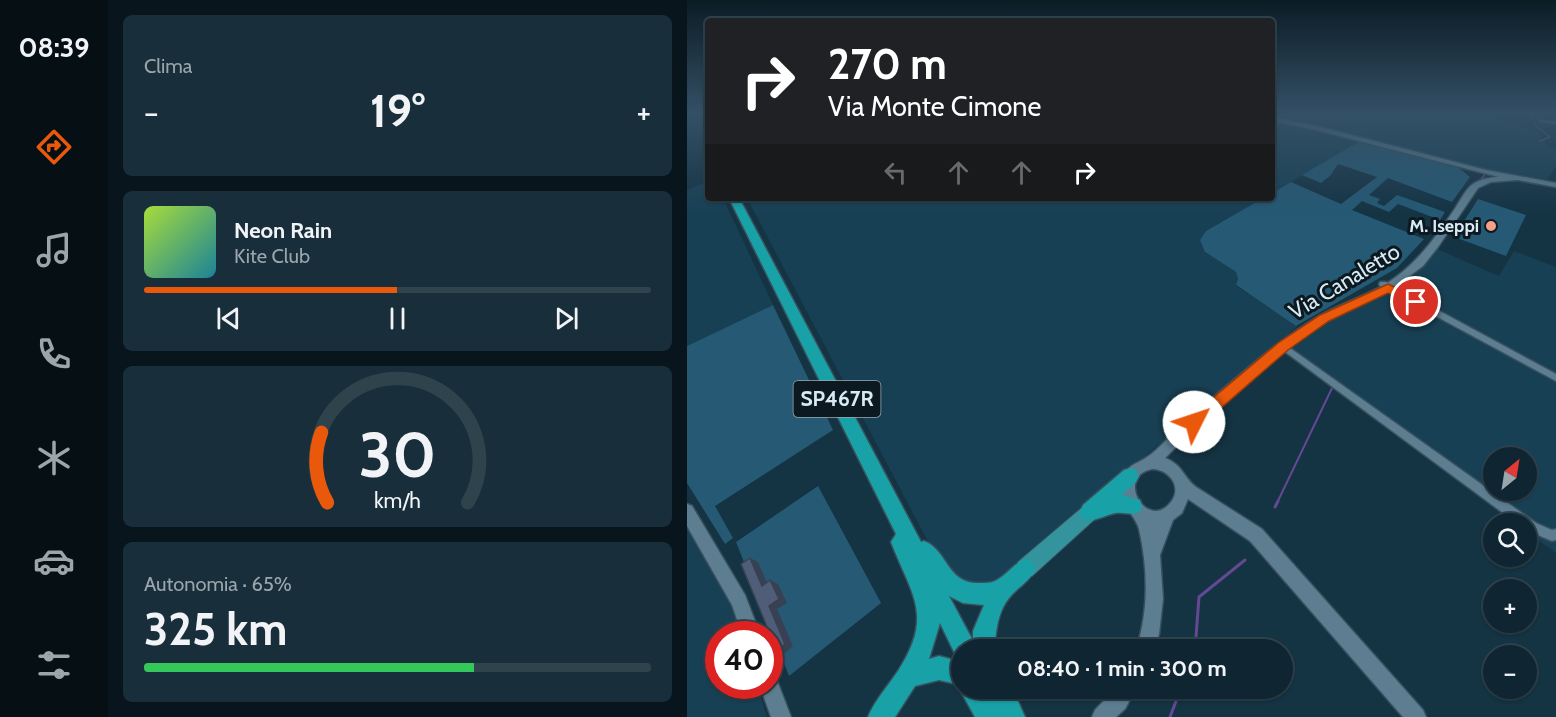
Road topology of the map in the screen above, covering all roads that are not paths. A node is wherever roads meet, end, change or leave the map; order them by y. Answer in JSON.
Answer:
{"nodes":[{"id":1,"x":1386,"y":146,"type":"edge"},
{"id":2,"x":1460,"y":166,"type":"junction"},
{"id":3,"x":1488,"y":176,"type":"junction"},
{"id":4,"x":1475,"y":181,"type":"junction"},
{"id":5,"x":1556,"y":185,"type":"edge"},
{"id":6,"x":736,"y":201,"type":"edge"},
{"id":7,"x":1385,"y":286,"type":"junction"},
{"id":8,"x":1283,"y":346,"type":"junction"},
{"id":9,"x":1556,"y":378,"type":"edge"},
{"id":10,"x":1167,"y":448,"type":"junction"},
{"id":11,"x":1151,"y":463,"type":"junction"},
{"id":12,"x":1129,"y":476,"type":"junction"},
{"id":13,"x":1179,"y":479,"type":"junction"},
{"id":14,"x":887,"y":496,"type":"junction"},
{"id":15,"x":1204,"y":503,"type":"junction"},
{"id":16,"x":1137,"y":509,"type":"junction"},
{"id":17,"x":1173,"y":510,"type":"junction"},
{"id":18,"x":687,"y":511,"type":"edge"},
{"id":19,"x":1090,"y":512,"type":"junction"},
{"id":20,"x":1556,"y":534,"type":"edge"},
{"id":21,"x":1153,"y":554,"type":"junction"},
{"id":22,"x":1025,"y":569,"type":"joint"},
{"id":23,"x":1000,"y":591,"type":"junction"},
{"id":24,"x":746,"y":621,"type":"edge"},
{"id":25,"x":960,"y":639,"type":"edge"},
{"id":26,"x":984,"y":639,"type":"edge"},
{"id":27,"x":1148,"y":639,"type":"edge"},
{"id":28,"x":951,"y":671,"type":"edge"},
{"id":29,"x":910,"y":676,"type":"junction"},
{"id":30,"x":774,"y":699,"type":"edge"},
{"id":31,"x":978,"y":699,"type":"edge"},
{"id":32,"x":991,"y":699,"type":"edge"},
{"id":33,"x":1004,"y":699,"type":"edge"},
{"id":34,"x":1120,"y":699,"type":"edge"},
{"id":35,"x":781,"y":717,"type":"edge"},
{"id":36,"x":880,"y":717,"type":"edge"},
{"id":37,"x":989,"y":717,"type":"edge"},
{"id":38,"x":1000,"y":717,"type":"edge"},
{"id":39,"x":1013,"y":717,"type":"edge"},
{"id":40,"x":1102,"y":717,"type":"edge"},
{"id":41,"x":1416,"y":717,"type":"edge"}],
"edges":[{"from":1,"to":2,"type":"street"},
{"from":2,"to":3,"type":"street"},
{"from":2,"to":4,"type":"street"},
{"from":3,"to":4,"type":"street"},
{"from":3,"to":5,"type":"street"},
{"from":4,"to":7,"type":"street","name":"Via Canaletto"},
{"from":6,"to":14,"type":"highway","number":"SP467R"},
{"from":7,"to":8,"type":"street","name":"Via Canaletto"},
{"from":7,"to":9,"type":"street"},
{"from":8,"to":10,"type":"street","name":"Via Canaletto"},
{"from":8,"to":20,"type":"street"},
{"from":10,"to":11,"type":"street","name":"Via Canaletto"},
{"from":10,"to":13,"type":"street"},
{"from":11,"to":12,"type":"street"},
{"from":11,"to":13,"type":"street"},
{"from":12,"to":16,"type":"street"},
{"from":12,"to":19,"type":"highway"},
{"from":13,"to":15,"type":"street"},
{"from":13,"to":17,"type":"street"},
{"from":14,"to":23,"type":"highway"},
{"from":14,"to":25,"type":"highway","number":"SP467R"},
{"from":14,"to":29,"type":"highway"},
{"from":15,"to":17,"type":"street"},
{"from":15,"to":41,"type":"street"},
{"from":16,"to":17,"type":"street"},
{"from":16,"to":19,"type":"highway"},
{"from":16,"to":21,"type":"street"},
{"from":17,"to":21,"type":"street"},
{"from":18,"to":24,"type":"street"},
{"from":19,"to":22,"type":"main road"},
{"from":21,"to":27,"type":"street"},
{"from":22,"to":23,"type":"highway"},
{"from":23,"to":26,"type":"highway"},
{"from":28,"to":29,"type":"highway"},
{"from":29,"to":36,"type":"highway"},
{"from":30,"to":35,"type":"street"},
{"from":31,"to":37,"type":"highway"},
{"from":32,"to":38,"type":"highway"},
{"from":33,"to":39,"type":"highway"},
{"from":34,"to":40,"type":"street"}]}
